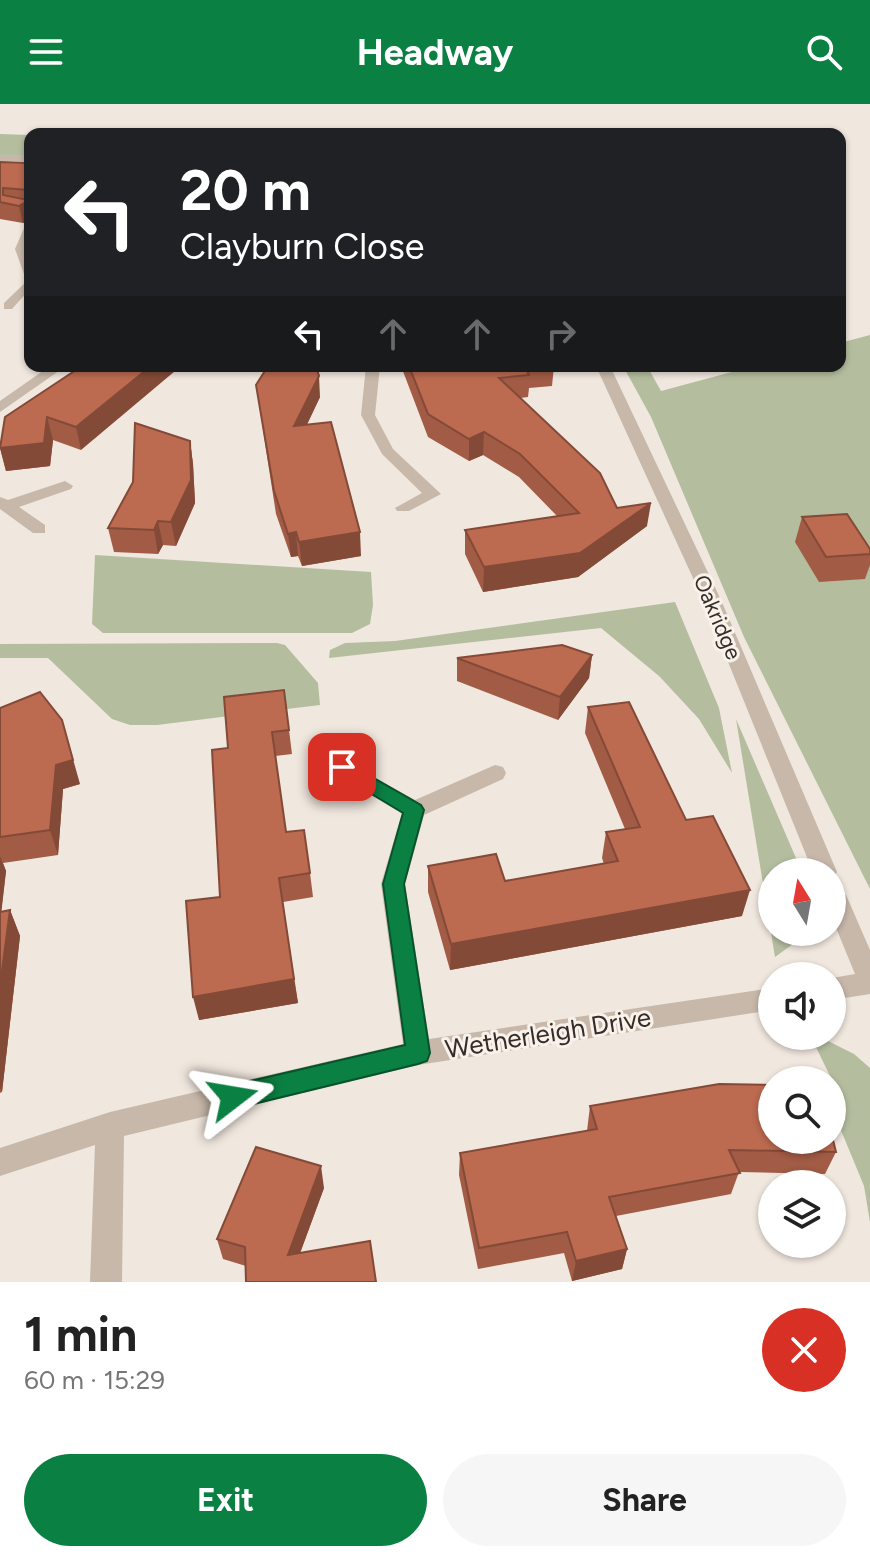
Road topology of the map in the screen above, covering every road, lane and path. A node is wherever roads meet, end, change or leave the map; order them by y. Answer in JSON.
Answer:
{"nodes":[{"id":1,"x":0,"y":158,"type":"edge"},
{"id":2,"x":24,"y":158,"type":"edge"},
{"id":3,"x":24,"y":288,"type":"edge"},
{"id":4,"x":4,"y":306,"type":"edge"},
{"id":5,"x":24,"y":309,"type":"edge"},
{"id":6,"x":51,"y":372,"type":"edge"},
{"id":7,"x":372,"y":372,"type":"edge"},
{"id":8,"x":606,"y":372,"type":"edge"},
{"id":9,"x":0,"y":408,"type":"edge"},
{"id":10,"x":65,"y":486,"type":"dead end"},
{"id":11,"x":3,"y":504,"type":"edge"},
{"id":12,"x":403,"y":508,"type":"dead end"},
{"id":13,"x":39,"y":529,"type":"dead end"},
{"id":14,"x":342,"y":767,"type":"dead end"},
{"id":15,"x":495,"y":773,"type":"dead end"},
{"id":16,"x":414,"y":810,"type":"junction"},
{"id":17,"x":819,"y":858,"type":"edge"},
{"id":18,"x":846,"y":923,"type":"edge"},
{"id":19,"x":870,"y":982,"type":"edge"},
{"id":20,"x":846,"y":986,"type":"edge"},
{"id":21,"x":758,"y":1001,"type":"edge"},
{"id":22,"x":418,"y":1053,"type":"junction"},
{"id":23,"x":110,"y":1126,"type":"junction"},
{"id":24,"x":0,"y":1162,"type":"edge"},
{"id":25,"x":106,"y":1282,"type":"edge"}],
"edges":[{"from":1,"to":2,"type":"street"},
{"from":3,"to":4,"type":"street"},
{"from":4,"to":5,"type":"street"},
{"from":6,"to":9,"type":"street"},
{"from":7,"to":12,"type":"street"},
{"from":8,"to":17,"type":"street","name":"Oakridge"},
{"from":10,"to":11,"type":"street"},
{"from":11,"to":13,"type":"street"},
{"from":14,"to":16,"type":"street"},
{"from":15,"to":16,"type":"street"},
{"from":16,"to":22,"type":"street"},
{"from":18,"to":19,"type":"street"},
{"from":19,"to":20,"type":"street"},
{"from":21,"to":22,"type":"street","name":"Wetherleigh Drive"},
{"from":22,"to":23,"type":"street","name":"Wetherleigh Drive"},
{"from":23,"to":24,"type":"street","name":"Wetherleigh Drive"},
{"from":23,"to":25,"type":"street"}]}
